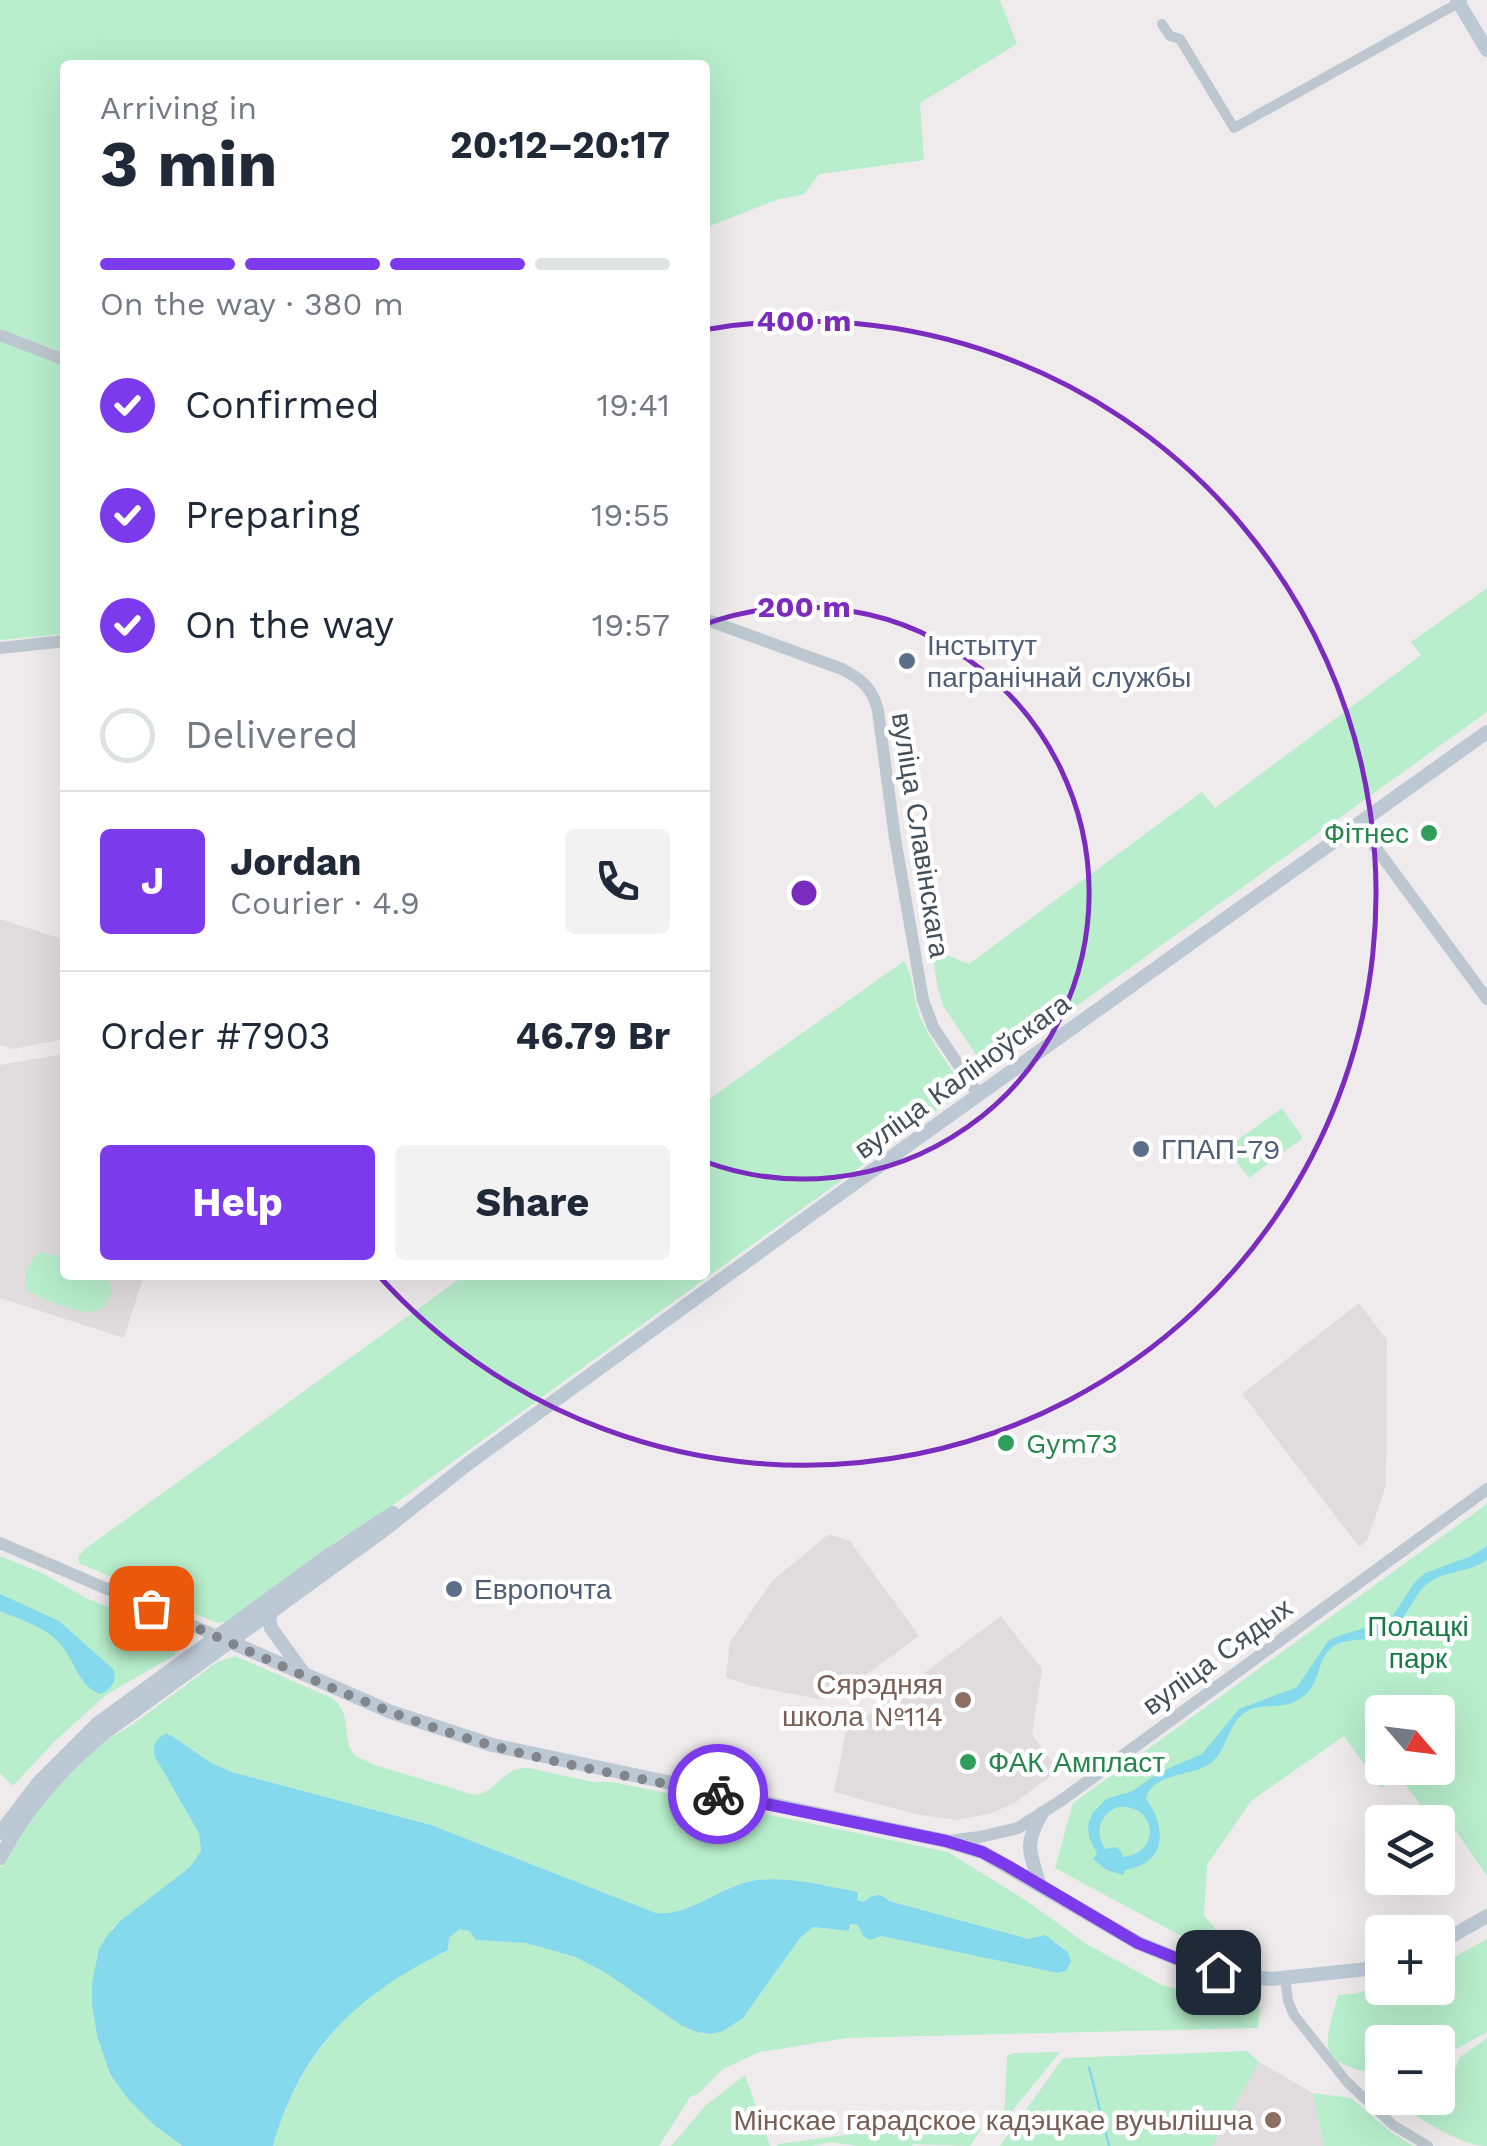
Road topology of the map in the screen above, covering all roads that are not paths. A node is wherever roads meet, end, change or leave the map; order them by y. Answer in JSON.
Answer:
{"nodes":[{"id":1,"x":1459,"y":1,"type":"edge"},
{"id":2,"x":1162,"y":24,"type":"dead end"},
{"id":3,"x":1487,"y":50,"type":"edge"},
{"id":4,"x":0,"y":336,"type":"edge"},
{"id":5,"x":60,"y":358,"type":"edge"},
{"id":6,"x":710,"y":621,"type":"edge"},
{"id":7,"x":60,"y":642,"type":"edge"},
{"id":8,"x":0,"y":648,"type":"edge"},
{"id":9,"x":1487,"y":732,"type":"edge"},
{"id":10,"x":1359,"y":825,"type":"junction"},
{"id":11,"x":1487,"y":999,"type":"edge"},
{"id":12,"x":978,"y":1094,"type":"junction"},
{"id":13,"x":469,"y":1463,"type":"junction"},
{"id":14,"x":1487,"y":1489,"type":"edge"},
{"id":15,"x":0,"y":1543,"type":"edge"},
{"id":16,"x":273,"y":1610,"type":"junction"},
{"id":17,"x":224,"y":1639,"type":"junction"},
{"id":18,"x":306,"y":1675,"type":"junction"},
{"id":19,"x":1042,"y":1813,"type":"junction"},
{"id":20,"x":0,"y":1832,"type":"edge"},
{"id":21,"x":946,"y":1841,"type":"junction"},
{"id":22,"x":0,"y":1858,"type":"edge"},
{"id":23,"x":1040,"y":1886,"type":"junction"},
{"id":24,"x":1487,"y":1916,"type":"edge"},
{"id":25,"x":1455,"y":1934,"type":"edge"},
{"id":26,"x":1365,"y":1969,"type":"edge"},
{"id":27,"x":1285,"y":1978,"type":"junction"},
{"id":28,"x":1428,"y":2146,"type":"edge"}],
"edges":[{"from":1,"to":2,"type":"street"},
{"from":1,"to":3,"type":"main road"},
{"from":4,"to":5,"type":"street"},
{"from":6,"to":12,"type":"street","name":"вуліца Славінскага"},
{"from":7,"to":8,"type":"street"},
{"from":9,"to":10,"type":"main road","name":"вуліца Каліноўскага"},
{"from":10,"to":11,"type":"street"},
{"from":10,"to":12,"type":"main road","name":"вуліца Каліноўскага"},
{"from":12,"to":13,"type":"main road","name":"вуліца Каліноўскага"},
{"from":13,"to":16,"type":"main road","name":"вуліца Каліноўскага"},
{"from":13,"to":17,"type":"main road","name":"вуліца Каліноўскага"},
{"from":14,"to":19,"type":"street","name":"вуліца Сядых"},
{"from":15,"to":17,"type":"street"},
{"from":16,"to":17,"type":"main road","name":"вуліца Каліноўскага"},
{"from":16,"to":18,"type":"main road"},
{"from":17,"to":18,"type":"main road","name":"вуліца Сядых"},
{"from":17,"to":20,"type":"main road","name":"вуліца Каліноўскага"},
{"from":17,"to":22,"type":"main road","name":"вуліца Каліноўскага"},
{"from":18,"to":21,"type":"main road","name":"вуліца Сядых"},
{"from":19,"to":21,"type":"street","name":"вуліца Сядых"},
{"from":19,"to":23,"type":"main road"},
{"from":21,"to":23,"type":"main road"},
{"from":23,"to":27,"type":"main road"},
{"from":24,"to":25,"type":"main road"},
{"from":26,"to":27,"type":"main road"},
{"from":27,"to":28,"type":"street"}]}
